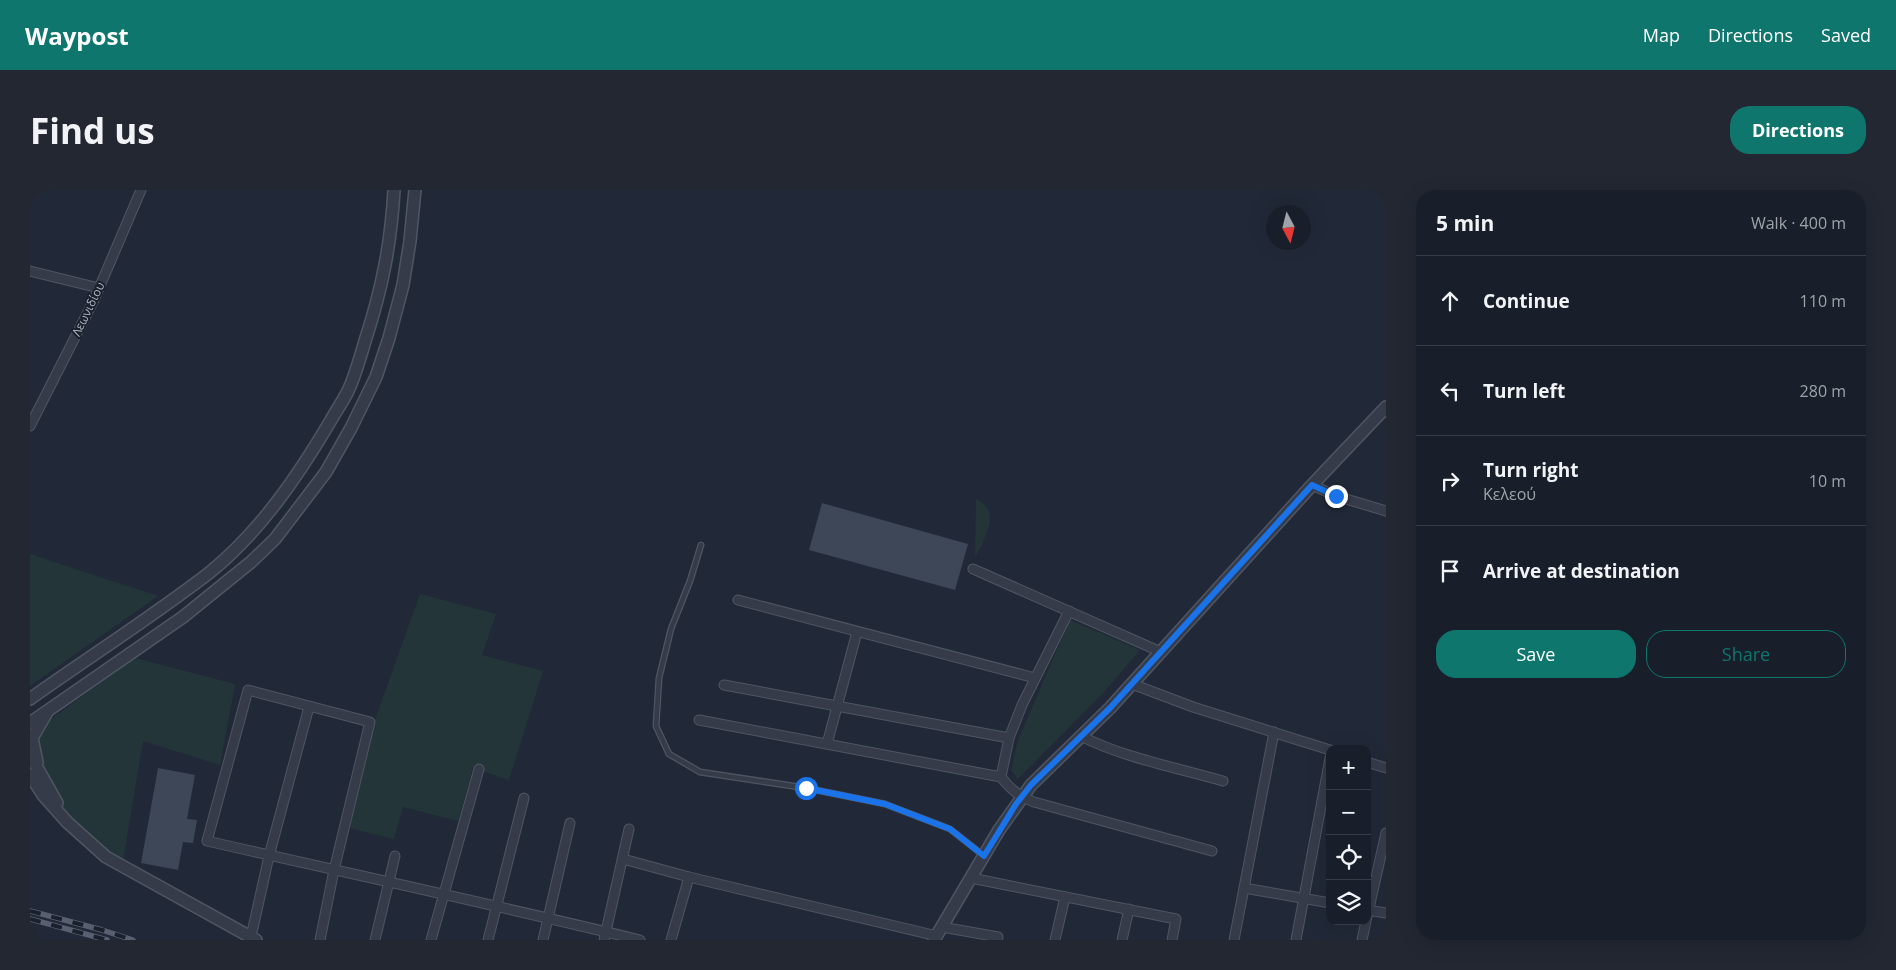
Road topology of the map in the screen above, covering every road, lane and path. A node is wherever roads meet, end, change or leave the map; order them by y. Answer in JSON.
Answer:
{"nodes":[{"id":1,"x":141,"y":190,"type":"edge"},
{"id":2,"x":394,"y":190,"type":"edge"},
{"id":3,"x":415,"y":190,"type":"edge"},
{"id":4,"x":30,"y":271,"type":"edge"},
{"id":5,"x":99,"y":288,"type":"junction"},
{"id":6,"x":1386,"y":407,"type":"edge"},
{"id":7,"x":30,"y":426,"type":"edge"},
{"id":8,"x":1312,"y":485,"type":"junction"},
{"id":9,"x":1386,"y":511,"type":"edge"},
{"id":10,"x":701,"y":545,"type":"dead end"},
{"id":11,"x":973,"y":569,"type":"dead end"},
{"id":12,"x":738,"y":600,"type":"dead end"},
{"id":13,"x":1069,"y":611,"type":"junction"},
{"id":14,"x":857,"y":632,"type":"junction"},
{"id":15,"x":1161,"y":652,"type":"junction"},
{"id":16,"x":1035,"y":678,"type":"junction"},
{"id":17,"x":1132,"y":684,"type":"junction"},
{"id":18,"x":724,"y":685,"type":"dead end"},
{"id":19,"x":30,"y":699,"type":"edge"},
{"id":20,"x":837,"y":706,"type":"junction"},
{"id":21,"x":309,"y":707,"type":"junction"},
{"id":22,"x":47,"y":711,"type":"junction"},
{"id":23,"x":700,"y":720,"type":"dead end"},
{"id":24,"x":30,"y":723,"type":"edge"},
{"id":25,"x":1274,"y":732,"type":"junction"},
{"id":26,"x":1080,"y":736,"type":"junction"},
{"id":27,"x":1009,"y":738,"type":"junction"},
{"id":28,"x":827,"y":744,"type":"junction"},
{"id":29,"x":1326,"y":749,"type":"edge"},
{"id":30,"x":30,"y":755,"type":"edge"},
{"id":31,"x":1371,"y":763,"type":"edge"},
{"id":32,"x":1386,"y":768,"type":"edge"},
{"id":33,"x":478,"y":769,"type":"dead end"},
{"id":34,"x":33,"y":776,"type":"edge"},
{"id":35,"x":1001,"y":778,"type":"junction"},
{"id":36,"x":1326,"y":780,"type":"edge"},
{"id":37,"x":1223,"y":781,"type":"dead end"},
{"id":38,"x":1022,"y":797,"type":"junction"},
{"id":39,"x":524,"y":798,"type":"dead end"},
{"id":40,"x":570,"y":823,"type":"dead end"},
{"id":41,"x":629,"y":830,"type":"dead end"},
{"id":42,"x":1386,"y":833,"type":"edge"},
{"id":43,"x":1212,"y":851,"type":"dead end"},
{"id":44,"x":269,"y":856,"type":"junction"},
{"id":45,"x":395,"y":856,"type":"dead end"},
{"id":46,"x":984,"y":856,"type":"junction"},
{"id":47,"x":622,"y":859,"type":"junction"},
{"id":48,"x":334,"y":870,"type":"junction"},
{"id":49,"x":689,"y":877,"type":"junction"},
{"id":50,"x":971,"y":878,"type":"junction"},
{"id":51,"x":388,"y":882,"type":"junction"},
{"id":52,"x":1244,"y":888,"type":"junction"},
{"id":53,"x":443,"y":895,"type":"junction"},
{"id":54,"x":1065,"y":897,"type":"junction"},
{"id":55,"x":1304,"y":899,"type":"junction"},
{"id":56,"x":1371,"y":899,"type":"edge"},
{"id":57,"x":1326,"y":902,"type":"edge"},
{"id":58,"x":497,"y":907,"type":"junction"},
{"id":59,"x":1129,"y":909,"type":"junction"},
{"id":60,"x":1371,"y":912,"type":"edge"},
{"id":61,"x":1386,"y":913,"type":"edge"},
{"id":62,"x":547,"y":918,"type":"junction"},
{"id":63,"x":1365,"y":925,"type":"edge"},
{"id":64,"x":938,"y":934,"type":"edge"},
{"id":65,"x":605,"y":936,"type":"edge"},
{"id":66,"x":998,"y":937,"type":"dead end"},
{"id":67,"x":254,"y":939,"type":"edge"},
{"id":68,"x":320,"y":940,"type":"edge"},
{"id":69,"x":375,"y":940,"type":"edge"},
{"id":70,"x":431,"y":940,"type":"edge"},
{"id":71,"x":488,"y":940,"type":"edge"},
{"id":72,"x":543,"y":940,"type":"edge"},
{"id":73,"x":640,"y":940,"type":"edge"},
{"id":74,"x":670,"y":940,"type":"edge"},
{"id":75,"x":1055,"y":940,"type":"edge"},
{"id":76,"x":1122,"y":940,"type":"edge"},
{"id":77,"x":1172,"y":940,"type":"edge"},
{"id":78,"x":1234,"y":940,"type":"edge"},
{"id":79,"x":1296,"y":940,"type":"edge"},
{"id":80,"x":1362,"y":940,"type":"edge"}],
"edges":[{"from":1,"to":5,"type":"street","name":"Λεωνιδίου"},
{"from":2,"to":19,"type":"street"},
{"from":3,"to":22,"type":"street"},
{"from":4,"to":5,"type":"street"},
{"from":5,"to":7,"type":"street","name":"Λεωνιδίου"},
{"from":6,"to":8,"type":"street"},
{"from":8,"to":9,"type":"street"},
{"from":8,"to":15,"type":"street"},
{"from":10,"to":46,"type":"lane"},
{"from":11,"to":13,"type":"street"},
{"from":12,"to":14,"type":"street"},
{"from":13,"to":15,"type":"street"},
{"from":13,"to":16,"type":"street"},
{"from":14,"to":16,"type":"street"},
{"from":14,"to":20,"type":"street"},
{"from":15,"to":17,"type":"street"},
{"from":16,"to":27,"type":"street"},
{"from":17,"to":25,"type":"street"},
{"from":17,"to":26,"type":"street"},
{"from":18,"to":20,"type":"street"},
{"from":20,"to":27,"type":"street"},
{"from":20,"to":28,"type":"street"},
{"from":21,"to":44,"type":"street"},
{"from":21,"to":44,"type":"street"},
{"from":21,"to":48,"type":"street"},
{"from":22,"to":24,"type":"street"},
{"from":22,"to":34,"type":"street"},
{"from":23,"to":28,"type":"street"},
{"from":25,"to":29,"type":"street"},
{"from":25,"to":52,"type":"street"},
{"from":26,"to":37,"type":"street"},
{"from":26,"to":38,"type":"street"},
{"from":27,"to":35,"type":"street"},
{"from":28,"to":35,"type":"street"},
{"from":30,"to":34,"type":"street"},
{"from":31,"to":32,"type":"street"},
{"from":33,"to":53,"type":"street"},
{"from":34,"to":67,"type":"street"},
{"from":35,"to":38,"type":"street"},
{"from":36,"to":55,"type":"street"},
{"from":38,"to":43,"type":"street"},
{"from":38,"to":46,"type":"street"},
{"from":39,"to":58,"type":"street"},
{"from":40,"to":62,"type":"street"},
{"from":41,"to":47,"type":"street"},
{"from":42,"to":56,"type":"street"},
{"from":44,"to":48,"type":"street"},
{"from":44,"to":67,"type":"street"},
{"from":45,"to":51,"type":"street"},
{"from":46,"to":50,"type":"street"},
{"from":47,"to":49,"type":"street"},
{"from":47,"to":65,"type":"street"},
{"from":48,"to":51,"type":"street"},
{"from":48,"to":68,"type":"street"},
{"from":49,"to":64,"type":"street"},
{"from":49,"to":74,"type":"street"},
{"from":50,"to":54,"type":"street"},
{"from":50,"to":64,"type":"street"},
{"from":51,"to":53,"type":"street"},
{"from":51,"to":69,"type":"street"},
{"from":52,"to":55,"type":"street"},
{"from":52,"to":78,"type":"street"},
{"from":53,"to":58,"type":"street"},
{"from":53,"to":70,"type":"street"},
{"from":54,"to":59,"type":"street"},
{"from":54,"to":75,"type":"street"},
{"from":55,"to":57,"type":"street"},
{"from":55,"to":79,"type":"street"},
{"from":58,"to":62,"type":"street"},
{"from":58,"to":71,"type":"street"},
{"from":59,"to":76,"type":"street"},
{"from":59,"to":77,"type":"street"},
{"from":60,"to":61,"type":"street"},
{"from":62,"to":65,"type":"street"},
{"from":62,"to":72,"type":"street"},
{"from":63,"to":80,"type":"street"},
{"from":64,"to":66,"type":"street"},
{"from":65,"to":73,"type":"street"}]}
